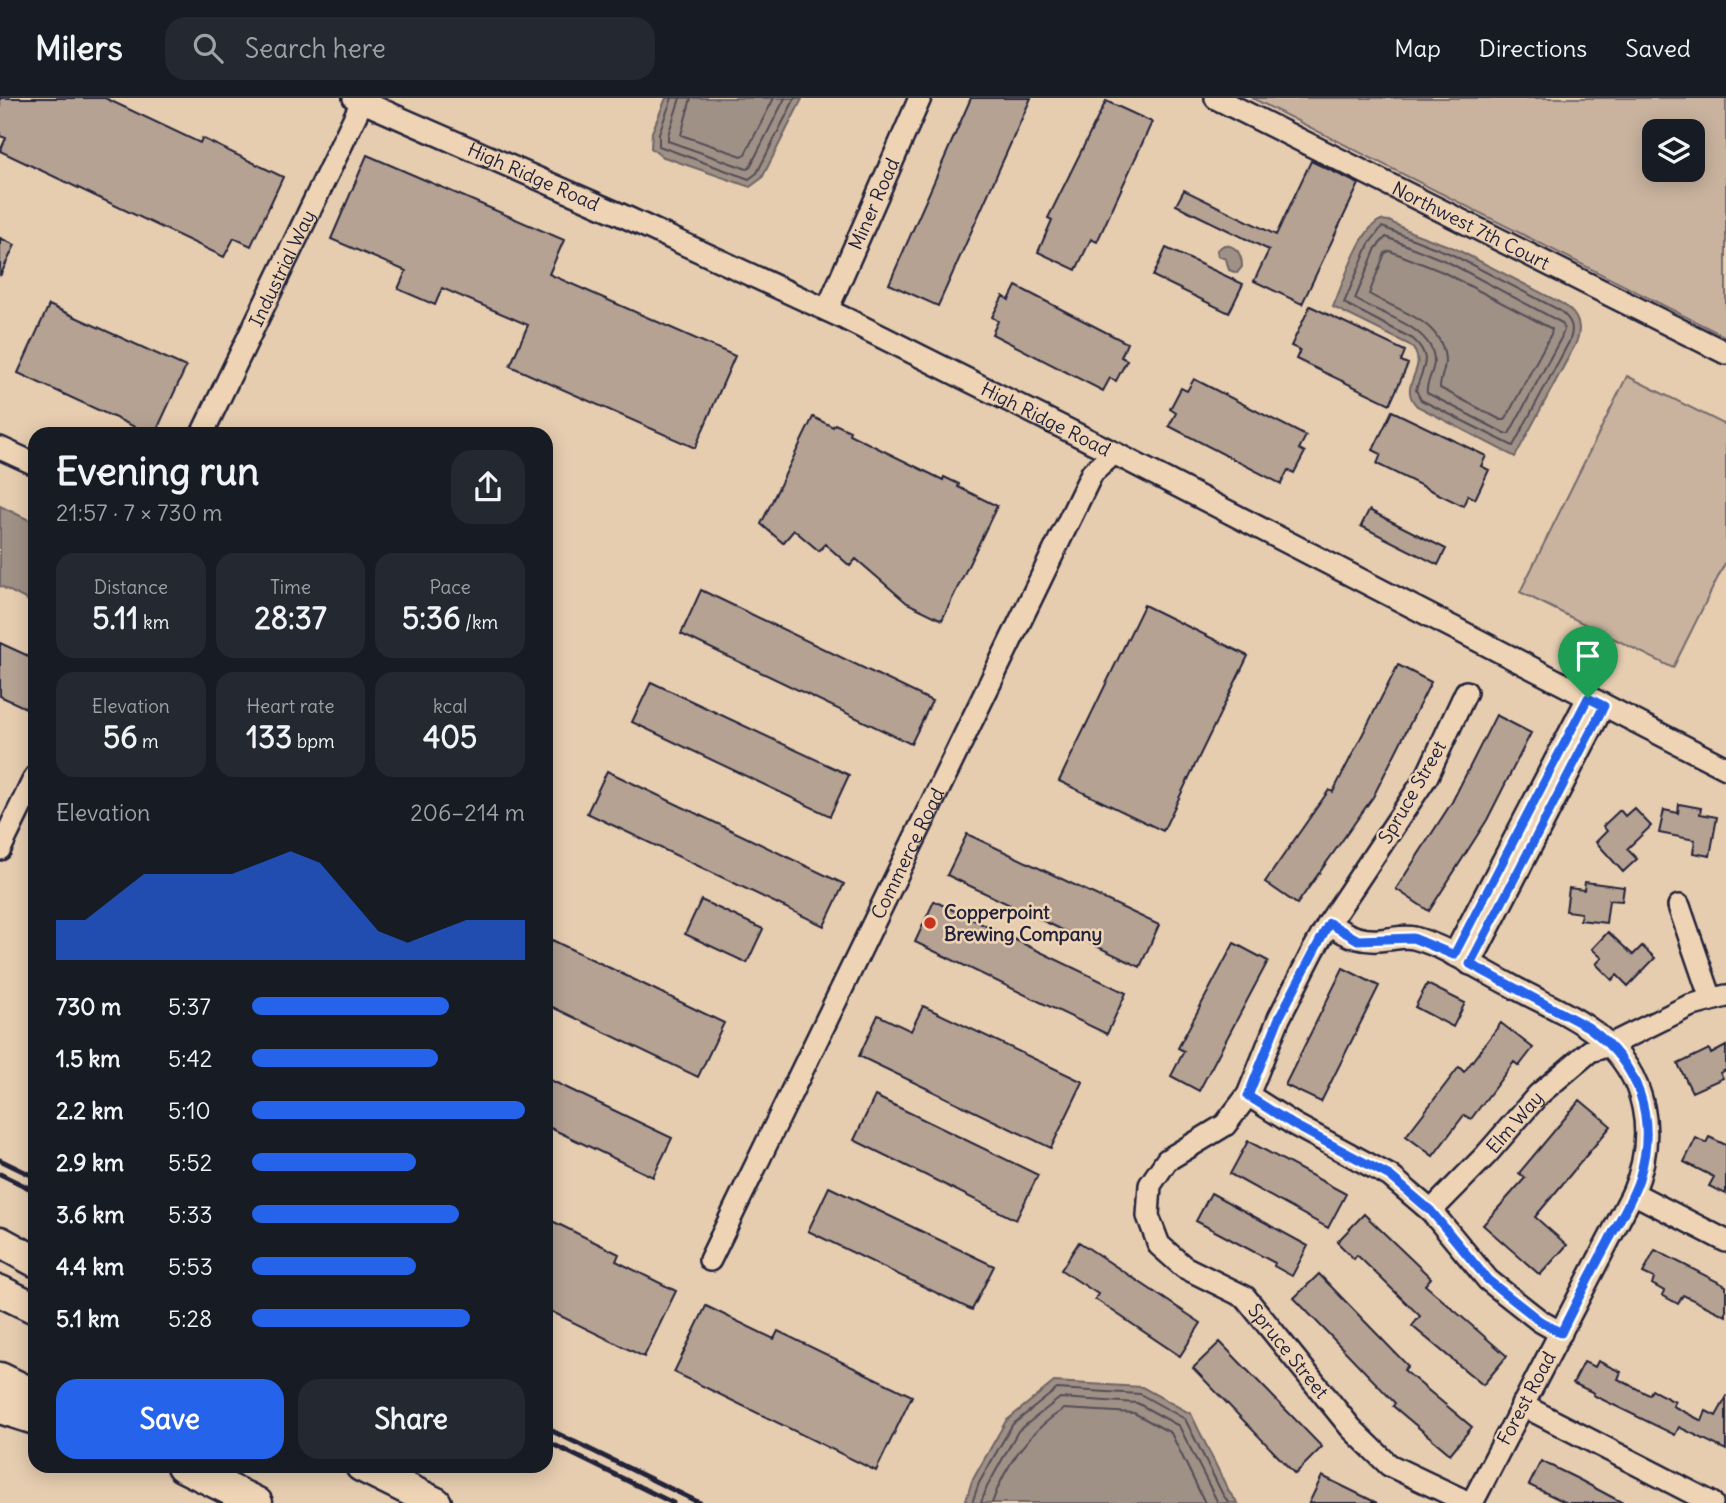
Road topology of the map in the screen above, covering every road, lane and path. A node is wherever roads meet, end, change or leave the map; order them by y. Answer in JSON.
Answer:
{"nodes":[{"id":1,"x":920,"y":98,"type":"edge"},
{"id":2,"x":1216,"y":98,"type":"edge"},
{"id":3,"x":358,"y":100,"type":"edge"},
{"id":4,"x":827,"y":310,"type":"junction"},
{"id":5,"x":1726,"y":353,"type":"edge"},
{"id":6,"x":205,"y":427,"type":"edge"},
{"id":7,"x":0,"y":448,"type":"edge"},
{"id":8,"x":1114,"y":453,"type":"junction"},
{"id":9,"x":28,"y":461,"type":"edge"},
{"id":10,"x":1466,"y":692,"type":"dead end"},
{"id":11,"x":1596,"y":702,"type":"junction"},
{"id":12,"x":1726,"y":768,"type":"edge"},
{"id":13,"x":28,"y":791,"type":"edge"},
{"id":14,"x":0,"y":849,"type":"edge"},
{"id":15,"x":1679,"y":906,"type":"dead end"},
{"id":16,"x":1329,"y":923,"type":"junction"},
{"id":17,"x":1462,"y":960,"type":"junction"},
{"id":18,"x":1718,"y":998,"type":"edge"},
{"id":19,"x":1610,"y":1045,"type":"junction"},
{"id":20,"x":1248,"y":1096,"type":"junction"},
{"id":21,"x":1633,"y":1193,"type":"junction"},
{"id":22,"x":1431,"y":1211,"type":"junction"},
{"id":23,"x":1726,"y":1241,"type":"edge"},
{"id":24,"x":0,"y":1242,"type":"edge"},
{"id":25,"x":28,"y":1257,"type":"edge"},
{"id":26,"x":710,"y":1260,"type":"dead end"},
{"id":27,"x":0,"y":1292,"type":"edge"},
{"id":28,"x":28,"y":1305,"type":"edge"},
{"id":29,"x":1561,"y":1333,"type":"junction"},
{"id":30,"x":0,"y":1378,"type":"edge"},
{"id":31,"x":28,"y":1392,"type":"edge"},
{"id":32,"x":1522,"y":1405,"type":"junction"},
{"id":33,"x":0,"y":1408,"type":"edge"},
{"id":34,"x":28,"y":1417,"type":"edge"},
{"id":35,"x":196,"y":1473,"type":"edge"},
{"id":36,"x":375,"y":1473,"type":"edge"},
{"id":37,"x":257,"y":1503,"type":"edge"},
{"id":38,"x":436,"y":1503,"type":"edge"},
{"id":39,"x":1470,"y":1503,"type":"edge"},
{"id":40,"x":1712,"y":1503,"type":"edge"}],
"edges":[{"from":1,"to":4,"type":"street","name":"Miner Road"},
{"from":2,"to":5,"type":"street","name":"Northwest 7th Court"},
{"from":3,"to":4,"type":"street","name":"High Ridge Road"},
{"from":3,"to":6,"type":"street","name":"Industrial Way"},
{"from":4,"to":8,"type":"street","name":"High Ridge Road"},
{"from":7,"to":9,"type":"street"},
{"from":8,"to":11,"type":"street","name":"High Ridge Road"},
{"from":8,"to":26,"type":"street","name":"Commerce Road"},
{"from":10,"to":16,"type":"street","name":"Spruce Street"},
{"from":11,"to":12,"type":"street","name":"High Ridge Road"},
{"from":11,"to":17,"type":"street"},
{"from":13,"to":14,"type":"street"},
{"from":15,"to":18,"type":"street"},
{"from":16,"to":17,"type":"street","name":"Forest Road"},
{"from":16,"to":20,"type":"street","name":"Spruce Street"},
{"from":17,"to":19,"type":"street","name":"Forest Road"},
{"from":18,"to":19,"type":"street","name":"Elm Way"},
{"from":19,"to":21,"type":"street","name":"Forest Road"},
{"from":19,"to":22,"type":"street","name":"Elm Way"},
{"from":20,"to":22,"type":"street"},
{"from":20,"to":39,"type":"street","name":"Spruce Street"},
{"from":21,"to":23,"type":"street"},
{"from":21,"to":29,"type":"street","name":"Forest Road"},
{"from":22,"to":29,"type":"street"},
{"from":24,"to":25,"type":"highway"},
{"from":27,"to":28,"type":"highway"},
{"from":29,"to":32,"type":"street","name":"Forest Road"},
{"from":30,"to":31,"type":"highway"},
{"from":32,"to":39,"type":"street","name":"Forest Road"},
{"from":32,"to":40,"type":"street"},
{"from":33,"to":34,"type":"highway"},
{"from":35,"to":37,"type":"highway"},
{"from":36,"to":38,"type":"highway"}]}
